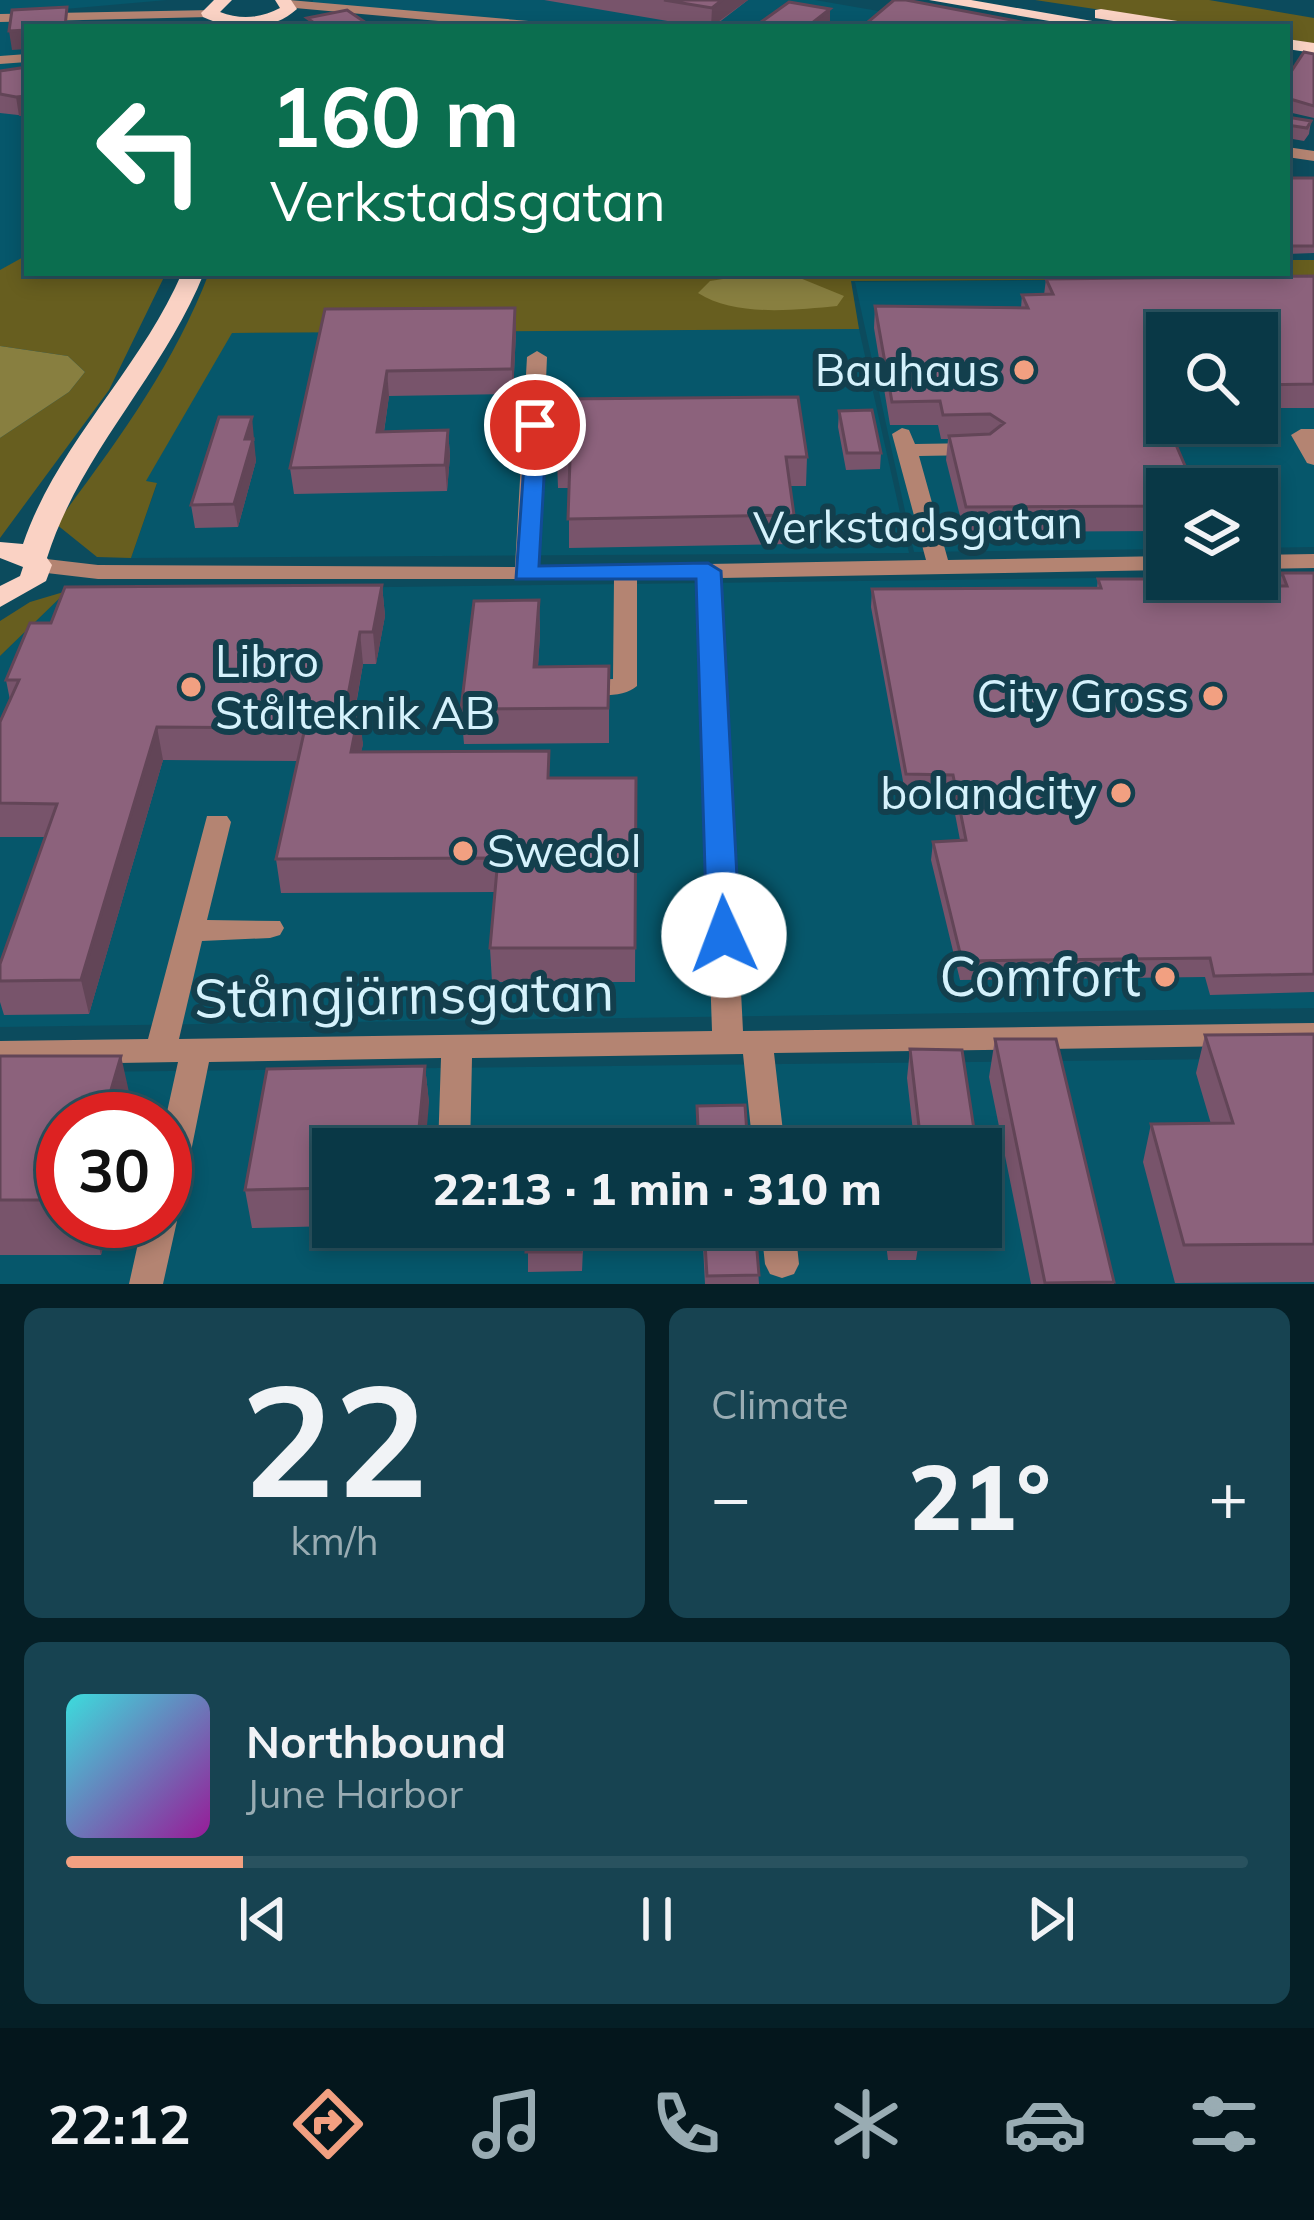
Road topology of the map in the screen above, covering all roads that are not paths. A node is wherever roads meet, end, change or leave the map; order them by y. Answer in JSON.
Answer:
{"nodes":[{"id":1,"x":938,"y":0,"type":"edge"},
{"id":2,"x":1004,"y":0,"type":"edge"},
{"id":3,"x":218,"y":4,"type":"edge"},
{"id":4,"x":30,"y":8,"type":"edge"},
{"id":5,"x":277,"y":13,"type":"edge"},
{"id":6,"x":0,"y":18,"type":"edge"},
{"id":7,"x":421,"y":21,"type":"edge"},
{"id":8,"x":232,"y":24,"type":"edge"},
{"id":9,"x":492,"y":24,"type":"edge"},
{"id":10,"x":1098,"y":24,"type":"edge"},
{"id":11,"x":1164,"y":24,"type":"edge"},
{"id":12,"x":192,"y":276,"type":"edge"},
{"id":13,"x":537,"y":357,"type":"dead end"},
{"id":14,"x":1314,"y":435,"type":"edge"},
{"id":15,"x":987,"y":448,"type":"edge"},
{"id":16,"x":1314,"y":459,"type":"edge"},
{"id":17,"x":58,"y":494,"type":"junction"},
{"id":18,"x":0,"y":548,"type":"edge"},
{"id":19,"x":1314,"y":561,"type":"edge"},
{"id":20,"x":1278,"y":562,"type":"edge"},
{"id":21,"x":1146,"y":563,"type":"edge"},
{"id":22,"x":940,"y":567,"type":"junction"},
{"id":23,"x":708,"y":571,"type":"junction"},
{"id":24,"x":626,"y":572,"type":"junction"},
{"id":25,"x":526,"y":574,"type":"junction"},
{"id":26,"x":24,"y":577,"type":"edge"},
{"id":27,"x":571,"y":686,"type":"edge"},
{"id":28,"x":217,"y":822,"type":"dead end"},
{"id":29,"x":270,"y":928,"type":"dead end"},
{"id":30,"x":190,"y":931,"type":"junction"},
{"id":31,"x":1314,"y":1034,"type":"edge"},
{"id":32,"x":743,"y":1041,"type":"junction"},
{"id":33,"x":457,"y":1046,"type":"junction"},
{"id":34,"x":196,"y":1050,"type":"junction"},
{"id":35,"x":161,"y":1051,"type":"junction"},
{"id":36,"x":0,"y":1053,"type":"edge"},
{"id":37,"x":187,"y":1092,"type":"edge"},
{"id":38,"x":455,"y":1128,"type":"edge"},
{"id":39,"x":764,"y":1128,"type":"edge"},
{"id":40,"x":154,"y":1248,"type":"edge"},
{"id":41,"x":780,"y":1248,"type":"edge"},
{"id":42,"x":782,"y":1264,"type":"dead end"},
{"id":43,"x":146,"y":1284,"type":"edge"}],
"edges":[{"from":1,"to":10,"type":"main road"},
{"from":2,"to":11,"type":"main road"},
{"from":3,"to":4,"type":"street"},
{"from":3,"to":8,"type":"main road"},
{"from":4,"to":6,"type":"street"},
{"from":5,"to":7,"type":"street"},
{"from":5,"to":8,"type":"main road"},
{"from":7,"to":9,"type":"street"},
{"from":12,"to":17,"type":"main road"},
{"from":13,"to":25,"type":"street"},
{"from":14,"to":16,"type":"street"},
{"from":15,"to":22,"type":"street"},
{"from":17,"to":18,"type":"main road"},
{"from":17,"to":26,"type":"main road"},
{"from":18,"to":26,"type":"main road"},
{"from":19,"to":20,"type":"street"},
{"from":21,"to":22,"type":"street","name":"Verkstadsgatan"},
{"from":22,"to":23,"type":"street","name":"Verkstadsgatan"},
{"from":23,"to":24,"type":"street","name":"Verkstadsgatan"},
{"from":23,"to":32,"type":"street"},
{"from":24,"to":25,"type":"street","name":"Verkstadsgatan"},
{"from":24,"to":27,"type":"street"},
{"from":25,"to":26,"type":"street","name":"Verkstadsgatan"},
{"from":28,"to":30,"type":"street"},
{"from":29,"to":30,"type":"street"},
{"from":30,"to":35,"type":"street"},
{"from":31,"to":32,"type":"street","name":"Stångjärnsgatan"},
{"from":32,"to":33,"type":"street","name":"Stångjärnsgatan"},
{"from":32,"to":39,"type":"street"},
{"from":33,"to":34,"type":"street","name":"Stångjärnsgatan"},
{"from":33,"to":38,"type":"street"},
{"from":34,"to":35,"type":"street","name":"Stångjärnsgatan"},
{"from":34,"to":37,"type":"street"},
{"from":35,"to":36,"type":"street","name":"Stångjärnsgatan"},
{"from":40,"to":43,"type":"street"},
{"from":41,"to":42,"type":"street"}]}
